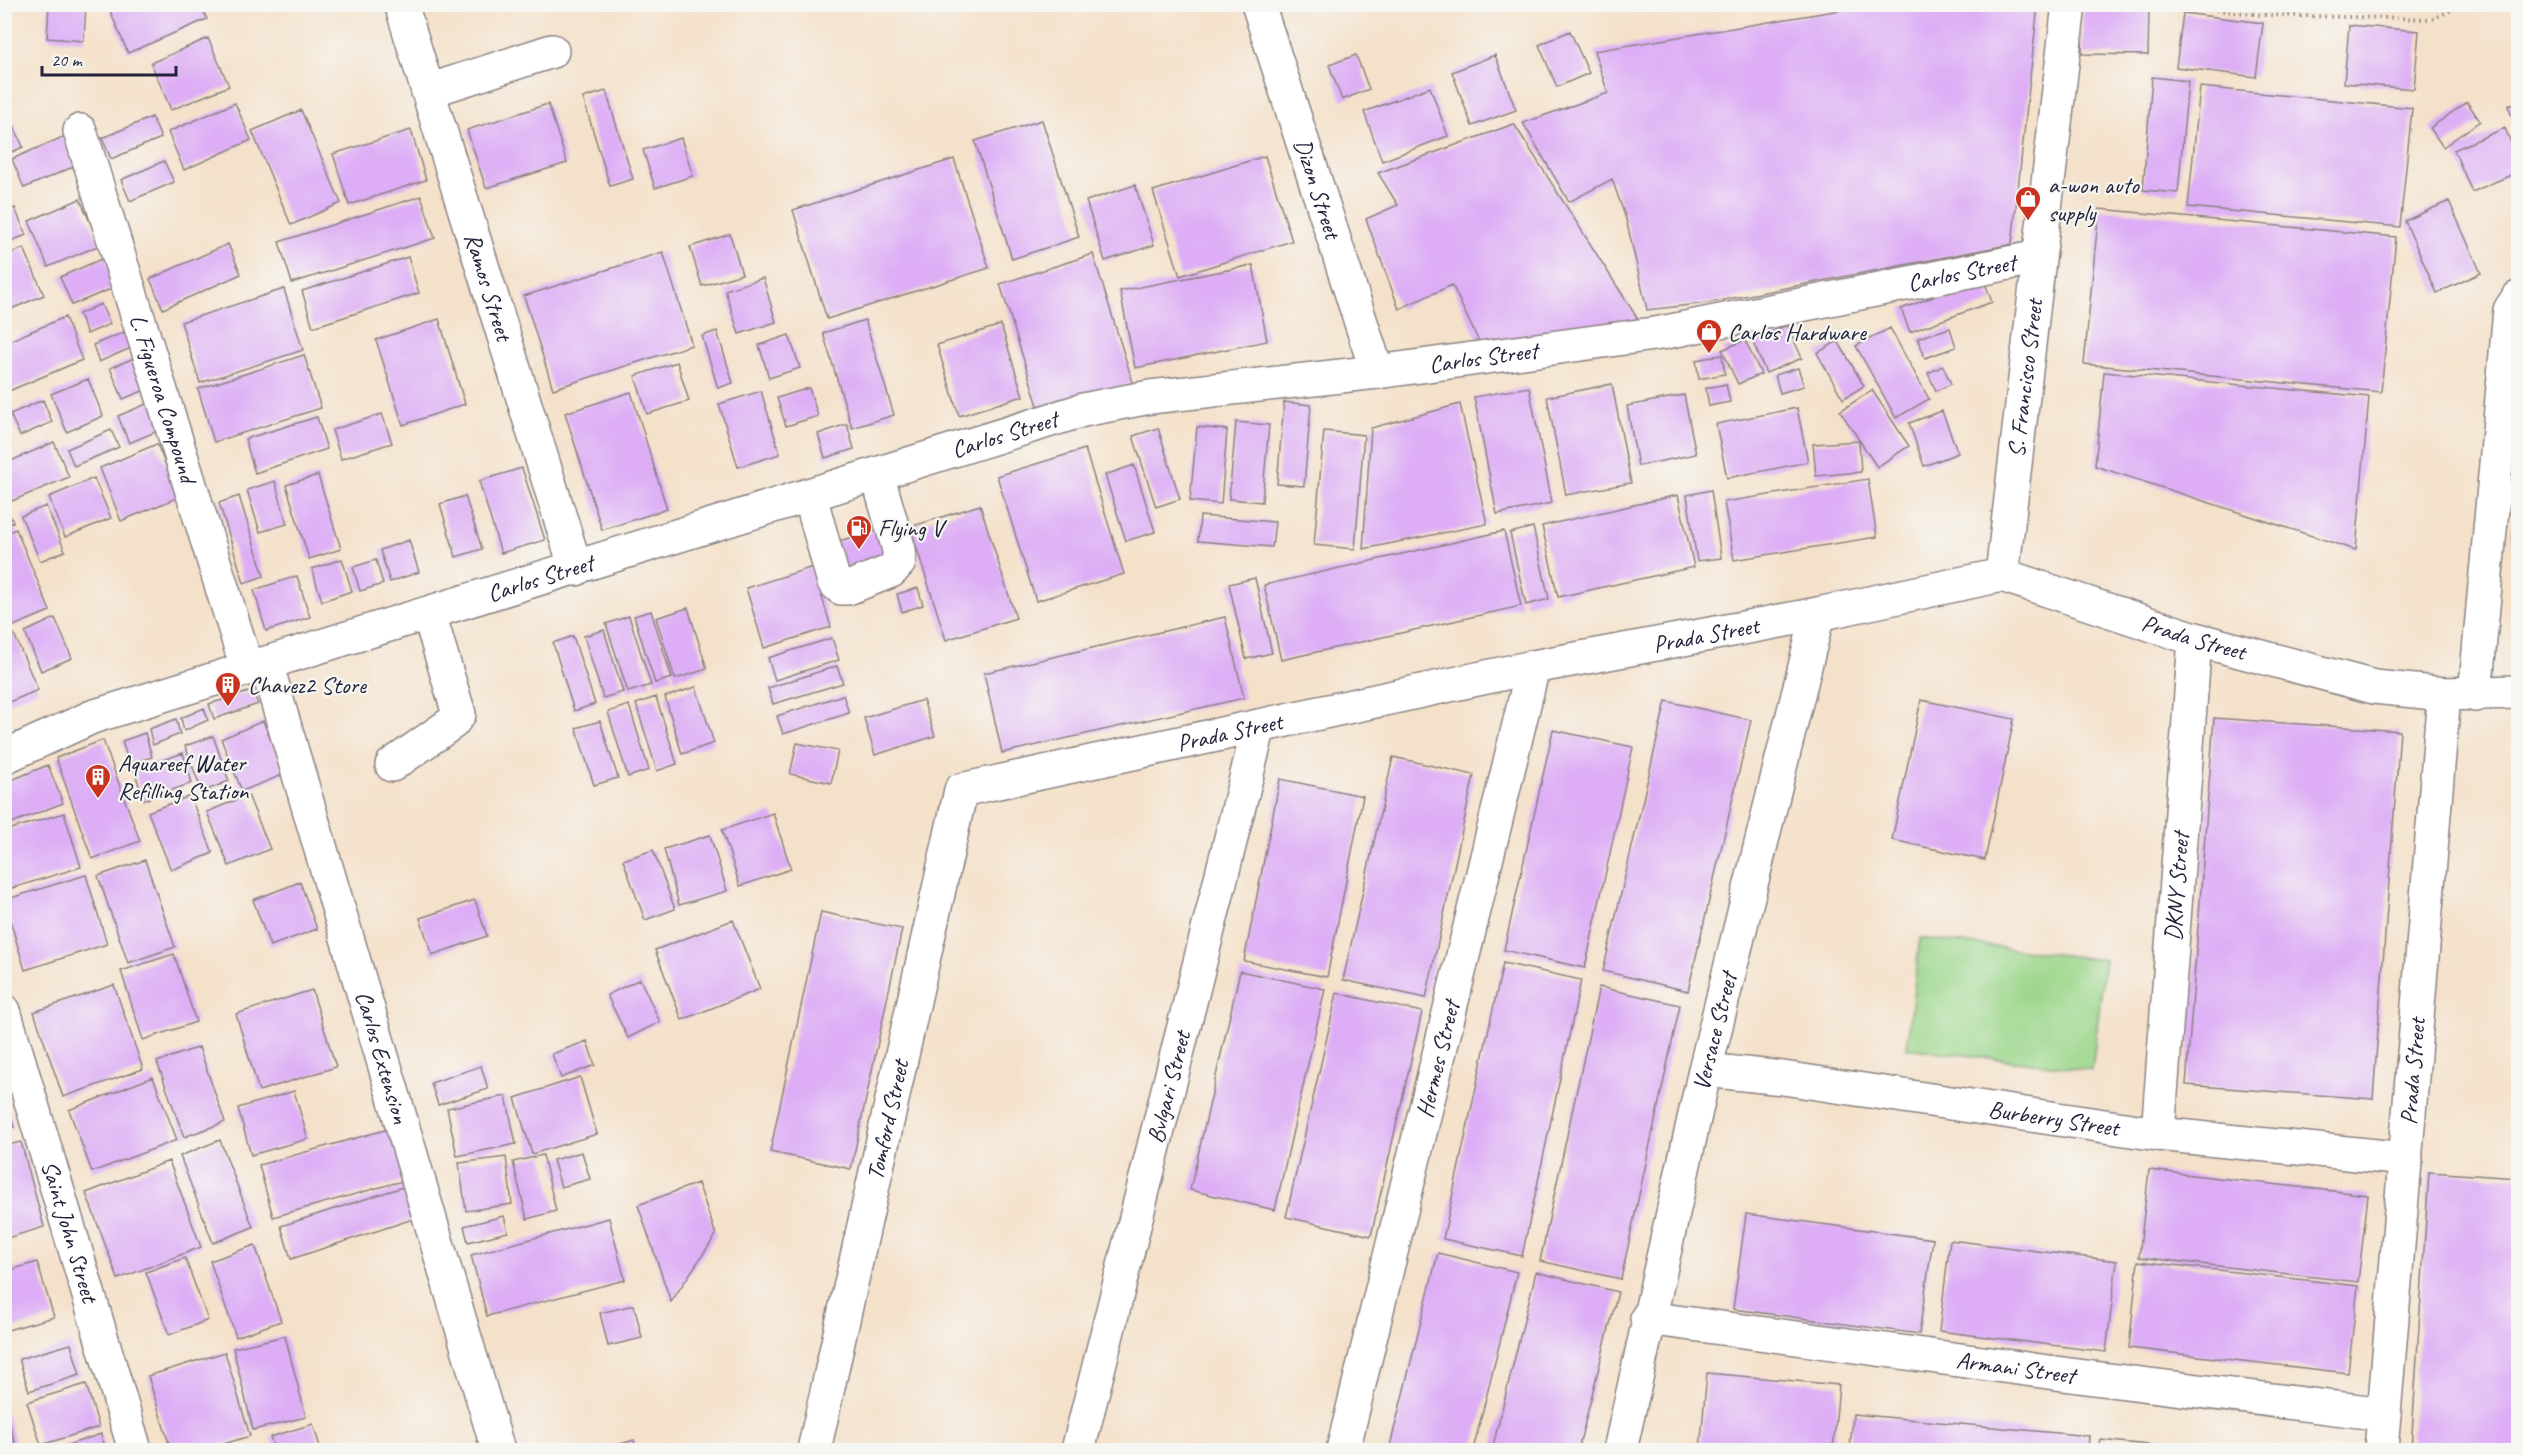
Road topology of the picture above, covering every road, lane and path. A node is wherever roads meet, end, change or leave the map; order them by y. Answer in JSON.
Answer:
{"nodes":[{"id":1,"x":401,"y":4,"type":"edge"},
{"id":2,"x":1258,"y":4,"type":"edge"},
{"id":3,"x":2069,"y":4,"type":"edge"},
{"id":4,"x":2157,"y":4,"type":"edge"},
{"id":5,"x":2465,"y":4,"type":"edge"},
{"id":6,"x":552,"y":51,"type":"dead end"},
{"id":7,"x":428,"y":91,"type":"junction"},
{"id":8,"x":80,"y":130,"type":"dead end"},
{"id":9,"x":2039,"y":257,"type":"junction"},
{"id":10,"x":2518,"y":297,"type":"edge"},
{"id":11,"x":1377,"y":372,"type":"junction"},
{"id":12,"x":877,"y":474,"type":"junction"},
{"id":13,"x":810,"y":496,"type":"junction"},
{"id":14,"x":576,"y":569,"type":"junction"},
{"id":15,"x":2002,"y":575,"type":"junction"},
{"id":16,"x":429,"y":614,"type":"junction"},
{"id":17,"x":1818,"y":614,"type":"junction"},
{"id":18,"x":2195,"y":639,"type":"junction"},
{"id":19,"x":257,"y":666,"type":"junction"},
{"id":20,"x":1533,"y":667,"type":"junction"},
{"id":21,"x":2518,"y":692,"type":"edge"},
{"id":22,"x":2459,"y":695,"type":"junction"},
{"id":23,"x":1259,"y":726,"type":"junction"},
{"id":24,"x":4,"y":757,"type":"edge"},
{"id":25,"x":392,"y":765,"type":"dead end"},
{"id":26,"x":961,"y":790,"type":"joint"},
{"id":27,"x":4,"y":1011,"type":"edge"},
{"id":28,"x":1705,"y":1070,"type":"junction"},
{"id":29,"x":2158,"y":1134,"type":"junction"},
{"id":30,"x":2406,"y":1159,"type":"junction"},
{"id":31,"x":1647,"y":1318,"type":"junction"},
{"id":32,"x":2384,"y":1414,"type":"junction"},
{"id":33,"x":135,"y":1450,"type":"edge"},
{"id":34,"x":498,"y":1450,"type":"edge"},
{"id":35,"x":814,"y":1450,"type":"edge"},
{"id":36,"x":1078,"y":1450,"type":"edge"},
{"id":37,"x":1342,"y":1450,"type":"edge"},
{"id":38,"x":1620,"y":1450,"type":"edge"},
{"id":39,"x":2381,"y":1450,"type":"edge"}],
"edges":[{"from":1,"to":7,"type":"street","name":"Ramos Street"},
{"from":2,"to":11,"type":"street","name":"Dizon Street"},
{"from":3,"to":9,"type":"street","name":"S. Francisco Street"},
{"from":4,"to":5,"type":"path"},
{"from":6,"to":7,"type":"street"},
{"from":7,"to":14,"type":"street","name":"Ramos Street"},
{"from":8,"to":19,"type":"street","name":"L. Figueroa Compound"},
{"from":9,"to":11,"type":"street","name":"Carlos Street"},
{"from":9,"to":15,"type":"street","name":"S. Francisco Street"},
{"from":10,"to":22,"type":"street"},
{"from":11,"to":12,"type":"street","name":"Carlos Street"},
{"from":12,"to":13,"type":"street","name":"Carlos Street"},
{"from":12,"to":13,"type":"street"},
{"from":13,"to":14,"type":"street","name":"Carlos Street"},
{"from":14,"to":16,"type":"street","name":"Carlos Street"},
{"from":15,"to":17,"type":"street","name":"Prada Street"},
{"from":15,"to":18,"type":"street","name":"Prada Street"},
{"from":16,"to":19,"type":"street","name":"Carlos Street"},
{"from":16,"to":25,"type":"street"},
{"from":17,"to":20,"type":"street","name":"Prada Street"},
{"from":17,"to":28,"type":"street","name":"Versace Street"},
{"from":18,"to":22,"type":"street","name":"Prada Street"},
{"from":18,"to":29,"type":"street","name":"DKNY Street"},
{"from":19,"to":24,"type":"street","name":"Carlos Street"},
{"from":19,"to":34,"type":"street","name":"Carlos Extension"},
{"from":20,"to":23,"type":"street","name":"Prada Street"},
{"from":20,"to":37,"type":"street","name":"Hermes Street"},
{"from":21,"to":22,"type":"street","name":"Prada Street"},
{"from":22,"to":30,"type":"street","name":"Prada Street"},
{"from":23,"to":26,"type":"street","name":"Prada Street"},
{"from":23,"to":36,"type":"street","name":"Bvlgari Street"},
{"from":26,"to":35,"type":"street","name":"Tomford Street"},
{"from":27,"to":33,"type":"street","name":"Saint John Street"},
{"from":28,"to":29,"type":"street","name":"Burberry Street"},
{"from":28,"to":31,"type":"street","name":"Versace Street"},
{"from":29,"to":30,"type":"street","name":"Burberry Street"},
{"from":30,"to":32,"type":"street","name":"Prada Street"},
{"from":31,"to":32,"type":"street","name":"Armani Street"},
{"from":31,"to":38,"type":"street","name":"Versace Street"},
{"from":32,"to":39,"type":"street","name":"Prada Street"}]}
